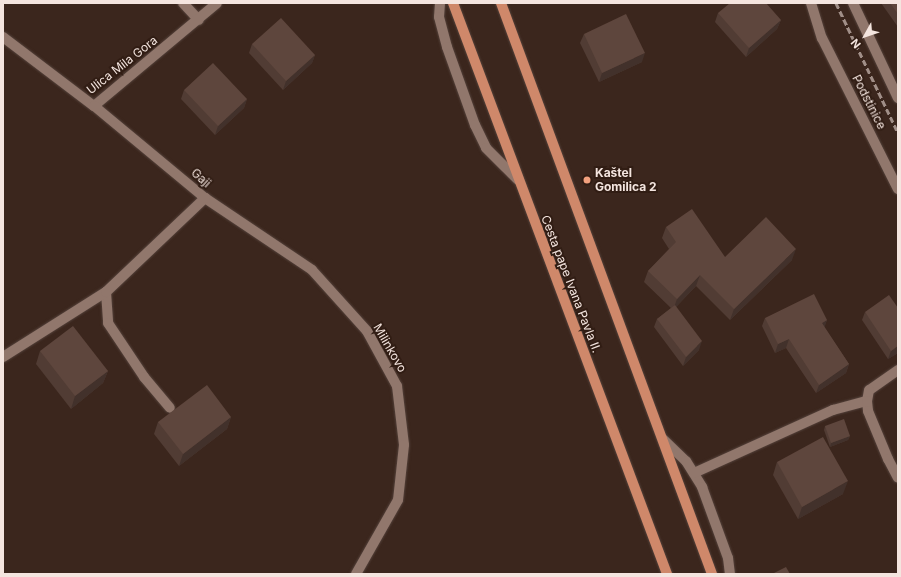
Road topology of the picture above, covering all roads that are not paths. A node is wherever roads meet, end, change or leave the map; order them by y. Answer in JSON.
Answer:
{"nodes":[{"id":1,"x":183,"y":3,"type":"edge"},
{"id":2,"x":217,"y":3,"type":"edge"},
{"id":3,"x":440,"y":3,"type":"edge"},
{"id":4,"x":453,"y":3,"type":"edge"},
{"id":5,"x":501,"y":3,"type":"edge"},
{"id":6,"x":811,"y":3,"type":"edge"},
{"id":7,"x":853,"y":3,"type":"edge"},
{"id":8,"x":199,"y":20,"type":"junction"},
{"id":9,"x":3,"y":37,"type":"edge"},
{"id":10,"x":898,"y":98,"type":"edge"},
{"id":11,"x":94,"y":106,"type":"junction"},
{"id":12,"x":518,"y":180,"type":"junction"},
{"id":13,"x":898,"y":189,"type":"edge"},
{"id":14,"x":205,"y":198,"type":"junction"},
{"id":15,"x":106,"y":292,"type":"junction"},
{"id":16,"x":3,"y":358,"type":"edge"},
{"id":17,"x":898,"y":370,"type":"edge"},
{"id":18,"x":867,"y":401,"type":"junction"},
{"id":19,"x":170,"y":408,"type":"dead end"},
{"id":20,"x":663,"y":439,"type":"junction"},
{"id":21,"x":694,"y":473,"type":"junction"},
{"id":22,"x":898,"y":478,"type":"edge"},
{"id":23,"x":356,"y":574,"type":"edge"},
{"id":24,"x":667,"y":574,"type":"edge"},
{"id":25,"x":712,"y":574,"type":"edge"},
{"id":26,"x":730,"y":574,"type":"edge"}],
"edges":[{"from":1,"to":8,"type":"street"},
{"from":2,"to":8,"type":"street","name":"Ulica Mila Gora"},
{"from":3,"to":12,"type":"street"},
{"from":4,"to":12,"type":"main road","name":"Cesta pape Ivana Pavla II."},
{"from":5,"to":20,"type":"main road"},
{"from":6,"to":13,"type":"street","name":"Podstinice"},
{"from":7,"to":10,"type":"street"},
{"from":8,"to":11,"type":"street","name":"Ulica Mila Gora"},
{"from":9,"to":11,"type":"street","name":"Ulica Mila Gora"},
{"from":11,"to":14,"type":"street","name":"Gaji"},
{"from":12,"to":24,"type":"main road","name":"Cesta pape Ivana Pavla II."},
{"from":14,"to":15,"type":"street","name":"Gaji"},
{"from":14,"to":23,"type":"street","name":"Milinkovo"},
{"from":15,"to":16,"type":"street","name":"Gaji"},
{"from":15,"to":19,"type":"street"},
{"from":17,"to":18,"type":"street"},
{"from":18,"to":21,"type":"street"},
{"from":18,"to":22,"type":"street"},
{"from":20,"to":21,"type":"street"},
{"from":20,"to":25,"type":"main road"},
{"from":21,"to":26,"type":"street"}]}
